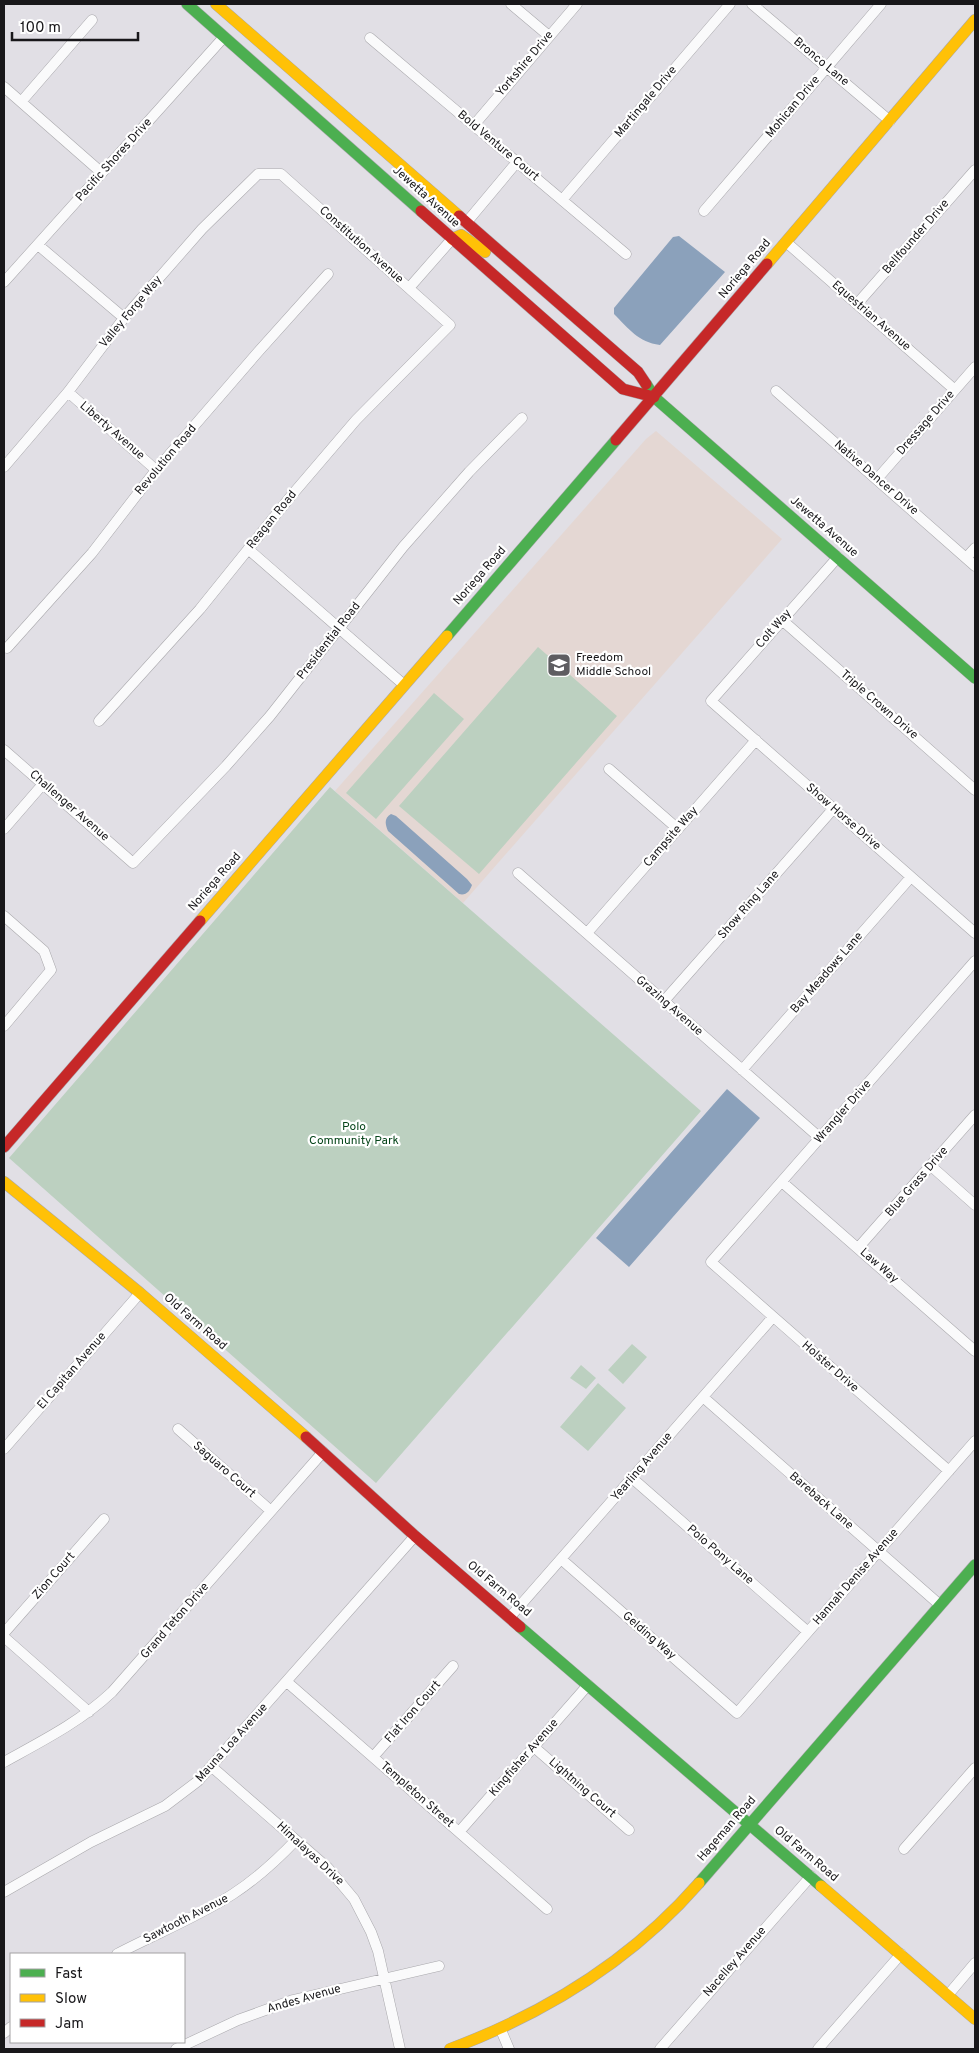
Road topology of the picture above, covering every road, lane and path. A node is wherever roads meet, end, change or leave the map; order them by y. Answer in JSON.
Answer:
{"nodes":[{"id":1,"x":187,"y":4,"type":"edge"},
{"id":2,"x":216,"y":4,"type":"edge"},
{"id":3,"x":511,"y":4,"type":"edge"},
{"id":4,"x":577,"y":4,"type":"edge"},
{"id":5,"x":730,"y":4,"type":"edge"},
{"id":6,"x":752,"y":4,"type":"edge"},
{"id":7,"x":881,"y":4,"type":"edge"},
{"id":8,"x":92,"y":20,"type":"dead end"},
{"id":9,"x":975,"y":20,"type":"edge"},
{"id":10,"x":224,"y":36,"type":"junction"},
{"id":11,"x":549,"y":36,"type":"junction"},
{"id":12,"x":370,"y":38,"type":"dead end"},
{"id":13,"x":288,"y":67,"type":"junction"},
{"id":14,"x":827,"y":67,"type":"junction"},
{"id":15,"x":4,"y":87,"type":"edge"},
{"id":16,"x":21,"y":102,"type":"junction"},
{"id":17,"x":890,"y":121,"type":"junction"},
{"id":18,"x":474,"y":125,"type":"junction"},
{"id":19,"x":518,"y":162,"type":"junction"},
{"id":20,"x":975,"y":170,"type":"edge"},
{"id":21,"x":102,"y":173,"type":"junction"},
{"id":22,"x":270,"y":174,"type":"joint"},
{"id":23,"x":386,"y":179,"type":"junction"},
{"id":24,"x":562,"y":200,"type":"junction"},
{"id":25,"x":704,"y":211,"type":"dead end"},
{"id":26,"x":466,"y":223,"type":"junction"},
{"id":27,"x":452,"y":239,"type":"junction"},
{"id":28,"x":786,"y":242,"type":"junction"},
{"id":29,"x":38,"y":245,"type":"junction"},
{"id":30,"x":626,"y":254,"type":"dead end"},
{"id":31,"x":328,"y":274,"type":"dead end"},
{"id":32,"x":526,"y":276,"type":"junction"},
{"id":33,"x":4,"y":282,"type":"edge"},
{"id":34,"x":409,"y":288,"type":"junction"},
{"id":35,"x":857,"y":304,"type":"junction"},
{"id":36,"x":124,"y":318,"type":"junction"},
{"id":37,"x":450,"y":325,"type":"joint"},
{"id":38,"x":975,"y":367,"type":"edge"},
{"id":39,"x":955,"y":390,"type":"junction"},
{"id":40,"x":776,"y":391,"type":"dead end"},
{"id":41,"x":68,"y":392,"type":"junction"},
{"id":42,"x":654,"y":397,"type":"junction"},
{"id":43,"x":522,"y":418,"type":"dead end"},
{"id":44,"x":4,"y":467,"type":"edge"},
{"id":45,"x":156,"y":470,"type":"junction"},
{"id":46,"x":877,"y":479,"type":"junction"},
{"id":47,"x":975,"y":548,"type":"edge"},
{"id":48,"x":248,"y":549,"type":"junction"},
{"id":49,"x":838,"y":557,"type":"junction"},
{"id":50,"x":966,"y":558,"type":"junction"},
{"id":51,"x":975,"y":566,"type":"edge"},
{"id":52,"x":782,"y":620,"type":"junction"},
{"id":53,"x":339,"y":628,"type":"junction"},
{"id":54,"x":7,"y":648,"type":"dead end"},
{"id":55,"x":975,"y":678,"type":"edge"},
{"id":56,"x":404,"y":684,"type":"junction"},
{"id":57,"x":711,"y":701,"type":"joint"},
{"id":58,"x":99,"y":721,"type":"dead end"},
{"id":59,"x":756,"y":740,"type":"junction"},
{"id":60,"x":4,"y":750,"type":"edge"},
{"id":61,"x":609,"y":769,"type":"dead end"},
{"id":62,"x":43,"y":784,"type":"junction"},
{"id":63,"x":975,"y":790,"type":"edge"},
{"id":64,"x":834,"y":808,"type":"junction"},
{"id":65,"x":4,"y":829,"type":"edge"},
{"id":66,"x":678,"y":829,"type":"junction"},
{"id":67,"x":134,"y":863,"type":"joint"},
{"id":68,"x":518,"y":873,"type":"dead end"},
{"id":69,"x":912,"y":877,"type":"junction"},
{"id":70,"x":4,"y":916,"type":"edge"},
{"id":71,"x":975,"y":932,"type":"edge"},
{"id":72,"x":587,"y":933,"type":"junction"},
{"id":73,"x":975,"y":961,"type":"edge"},
{"id":74,"x":664,"y":1002,"type":"junction"},
{"id":75,"x":4,"y":1026,"type":"edge"},
{"id":76,"x":742,"y":1070,"type":"junction"},
{"id":77,"x":975,"y":1115,"type":"edge"},
{"id":78,"x":820,"y":1138,"type":"junction"},
{"id":79,"x":4,"y":1147,"type":"edge"},
{"id":80,"x":931,"y":1166,"type":"junction"},
{"id":81,"x":4,"y":1182,"type":"edge"},
{"id":82,"x":782,"y":1182,"type":"junction"},
{"id":83,"x":975,"y":1205,"type":"edge"},
{"id":84,"x":858,"y":1248,"type":"junction"},
{"id":85,"x":711,"y":1262,"type":"joint"},
{"id":86,"x":140,"y":1293,"type":"junction"},
{"id":87,"x":773,"y":1316,"type":"junction"},
{"id":88,"x":975,"y":1351,"type":"edge"},
{"id":89,"x":702,"y":1397,"type":"junction"},
{"id":90,"x":178,"y":1430,"type":"dead end"},
{"id":91,"x":975,"y":1441,"type":"edge"},
{"id":92,"x":4,"y":1449,"type":"edge"},
{"id":93,"x":323,"y":1452,"type":"junction"},
{"id":94,"x":950,"y":1471,"type":"junction"},
{"id":95,"x":632,"y":1478,"type":"junction"},
{"id":96,"x":271,"y":1511,"type":"junction"},
{"id":97,"x":104,"y":1519,"type":"dead end"},
{"id":98,"x":415,"y":1536,"type":"junction"},
{"id":99,"x":879,"y":1552,"type":"junction"},
{"id":100,"x":561,"y":1559,"type":"junction"},
{"id":101,"x":975,"y":1565,"type":"edge"},
{"id":102,"x":940,"y":1605,"type":"junction"},
{"id":103,"x":510,"y":1617,"type":"junction"},
{"id":104,"x":808,"y":1632,"type":"junction"},
{"id":105,"x":4,"y":1633,"type":"edge"},
{"id":106,"x":4,"y":1638,"type":"edge"},
{"id":107,"x":453,"y":1666,"type":"dead end"},
{"id":108,"x":287,"y":1682,"type":"junction"},
{"id":109,"x":588,"y":1685,"type":"junction"},
{"id":110,"x":89,"y":1712,"type":"junction"},
{"id":111,"x":737,"y":1713,"type":"joint"},
{"id":112,"x":534,"y":1747,"type":"junction"},
{"id":113,"x":373,"y":1757,"type":"junction"},
{"id":114,"x":4,"y":1762,"type":"edge"},
{"id":115,"x":212,"y":1766,"type":"junction"},
{"id":116,"x":975,"y":1768,"type":"edge"},
{"id":117,"x":750,"y":1824,"type":"junction"},
{"id":118,"x":629,"y":1830,"type":"dead end"},
{"id":119,"x":459,"y":1832,"type":"junction"},
{"id":120,"x":296,"y":1840,"type":"junction"},
{"id":121,"x":904,"y":1849,"type":"dead end"},
{"id":122,"x":811,"y":1876,"type":"junction"},
{"id":123,"x":4,"y":1892,"type":"edge"},
{"id":124,"x":547,"y":1909,"type":"dead end"},
{"id":125,"x":119,"y":1953,"type":"edge"},
{"id":126,"x":901,"y":1954,"type":"junction"},
{"id":127,"x":975,"y":1963,"type":"edge"},
{"id":128,"x":439,"y":1966,"type":"dead end"},
{"id":129,"x":384,"y":1978,"type":"junction"},
{"id":130,"x":948,"y":1995,"type":"junction"},
{"id":131,"x":975,"y":2019,"type":"edge"},
{"id":132,"x":501,"y":2030,"type":"junction"},
{"id":133,"x":176,"y":2049,"type":"edge"},
{"id":134,"x":400,"y":2049,"type":"edge"},
{"id":135,"x":450,"y":2049,"type":"edge"},
{"id":136,"x":509,"y":2049,"type":"edge"},
{"id":137,"x":660,"y":2049,"type":"edge"},
{"id":138,"x":818,"y":2049,"type":"edge"}],
"edges":[{"from":1,"to":10,"type":"street","name":"Jewetta Avenue"},
{"from":2,"to":13,"type":"street","name":"Jewetta Avenue"},
{"from":3,"to":11,"type":"street"},
{"from":4,"to":11,"type":"street","name":"Yorkshire Drive"},
{"from":5,"to":24,"type":"street","name":"Martingale Drive"},
{"from":6,"to":14,"type":"street","name":"Bronco Lane"},
{"from":7,"to":14,"type":"street","name":"Mohican Drive"},
{"from":8,"to":16,"type":"street"},
{"from":9,"to":17,"type":"street","name":"Noriega Road"},
{"from":10,"to":13,"type":"street"},
{"from":10,"to":21,"type":"street","name":"Pacific Shores Drive"},
{"from":10,"to":23,"type":"street","name":"Jewetta Avenue"},
{"from":11,"to":18,"type":"street","name":"Yorkshire Drive"},
{"from":12,"to":18,"type":"street","name":"Bold Venture Court"},
{"from":13,"to":26,"type":"street","name":"Jewetta Avenue"},
{"from":14,"to":17,"type":"street","name":"Bronco Lane"},
{"from":14,"to":25,"type":"street","name":"Mohican Drive"},
{"from":15,"to":16,"type":"street"},
{"from":16,"to":21,"type":"street"},
{"from":17,"to":28,"type":"street","name":"Noriega Road"},
{"from":18,"to":19,"type":"street","name":"Bold Venture Court"},
{"from":19,"to":24,"type":"street","name":"Bold Venture Court"},
{"from":19,"to":26,"type":"street"},
{"from":20,"to":35,"type":"street","name":"Bellfounder Drive"},
{"from":21,"to":29,"type":"street","name":"Pacific Shores Drive"},
{"from":22,"to":34,"type":"street","name":"Constitution Avenue"},
{"from":22,"to":36,"type":"street","name":"Valley Forge Way"},
{"from":23,"to":26,"type":"street"},
{"from":23,"to":27,"type":"street","name":"Jewetta Avenue"},
{"from":24,"to":30,"type":"street","name":"Bold Venture Court"},
{"from":26,"to":32,"type":"street","name":"Jewetta Avenue"},
{"from":27,"to":32,"type":"street"},
{"from":27,"to":34,"type":"street"},
{"from":27,"to":42,"type":"street","name":"Jewetta Avenue"},
{"from":28,"to":35,"type":"street","name":"Equestrian Avenue"},
{"from":28,"to":42,"type":"street","name":"Noriega Road"},
{"from":29,"to":33,"type":"street","name":"Pacific Shores Drive"},
{"from":29,"to":36,"type":"street"},
{"from":31,"to":45,"type":"street","name":"Revolution Road"},
{"from":32,"to":42,"type":"street","name":"Jewetta Avenue"},
{"from":34,"to":37,"type":"street","name":"Constitution Avenue"},
{"from":35,"to":39,"type":"street","name":"Equestrian Avenue"},
{"from":36,"to":41,"type":"street","name":"Valley Forge Way"},
{"from":37,"to":48,"type":"street","name":"Reagan Road"},
{"from":38,"to":39,"type":"street","name":"Dressage Drive"},
{"from":39,"to":46,"type":"street","name":"Dressage Drive"},
{"from":40,"to":46,"type":"street","name":"Native Dancer Drive"},
{"from":41,"to":44,"type":"street","name":"Valley Forge Way"},
{"from":41,"to":45,"type":"street","name":"Liberty Avenue"},
{"from":42,"to":49,"type":"street","name":"Jewetta Avenue"},
{"from":42,"to":56,"type":"street","name":"Noriega Road"},
{"from":43,"to":53,"type":"street","name":"Presidential Road"},
{"from":45,"to":54,"type":"street","name":"Revolution Road"},
{"from":46,"to":50,"type":"street","name":"Native Dancer Drive"},
{"from":47,"to":50,"type":"street"},
{"from":48,"to":53,"type":"street"},
{"from":48,"to":58,"type":"street","name":"Reagan Road"},
{"from":49,"to":52,"type":"street","name":"Colt Way"},
{"from":49,"to":55,"type":"street","name":"Jewetta Avenue"},
{"from":50,"to":51,"type":"street","name":"Native Dancer Drive"},
{"from":52,"to":57,"type":"street","name":"Colt Way"},
{"from":52,"to":63,"type":"street","name":"Triple Crown Drive"},
{"from":53,"to":56,"type":"street"},
{"from":53,"to":67,"type":"street","name":"Presidential Road"},
{"from":56,"to":79,"type":"street","name":"Noriega Road"},
{"from":57,"to":59,"type":"street","name":"Show Horse Drive"},
{"from":59,"to":64,"type":"street","name":"Show Horse Drive"},
{"from":59,"to":66,"type":"street","name":"Campsite Way"},
{"from":60,"to":62,"type":"street","name":"Challenger Avenue"},
{"from":61,"to":66,"type":"street"},
{"from":62,"to":65,"type":"street"},
{"from":62,"to":67,"type":"street","name":"Challenger Avenue"},
{"from":64,"to":69,"type":"street","name":"Show Horse Drive"},
{"from":64,"to":74,"type":"street","name":"Show Ring Lane"},
{"from":66,"to":72,"type":"street","name":"Campsite Way"},
{"from":68,"to":72,"type":"street","name":"Grazing Avenue"},
{"from":69,"to":71,"type":"street","name":"Show Horse Drive"},
{"from":69,"to":76,"type":"street","name":"Bay Meadows Lane"},
{"from":70,"to":75,"type":"street"},
{"from":72,"to":74,"type":"street","name":"Grazing Avenue"},
{"from":73,"to":78,"type":"street","name":"Wrangler Drive"},
{"from":74,"to":76,"type":"street","name":"Grazing Avenue"},
{"from":76,"to":78,"type":"street","name":"Grazing Avenue"},
{"from":77,"to":80,"type":"street","name":"Blue Grass Drive"},
{"from":78,"to":82,"type":"street","name":"Wrangler Drive"},
{"from":80,"to":83,"type":"street"},
{"from":80,"to":84,"type":"street","name":"Blue Grass Drive"},
{"from":81,"to":86,"type":"street","name":"Old Farm Road"},
{"from":82,"to":84,"type":"street","name":"Law Way"},
{"from":82,"to":85,"type":"street","name":"Wrangler Drive"},
{"from":84,"to":88,"type":"street","name":"Law Way"},
{"from":85,"to":87,"type":"street","name":"Holster Drive"},
{"from":86,"to":92,"type":"street","name":"El Capitan Avenue"},
{"from":86,"to":93,"type":"street","name":"Old Farm Road"},
{"from":87,"to":89,"type":"street","name":"Yearling Avenue"},
{"from":87,"to":94,"type":"street","name":"Holster Drive"},
{"from":89,"to":95,"type":"street","name":"Yearling Avenue"},
{"from":89,"to":99,"type":"street","name":"Bareback Lane"},
{"from":90,"to":96,"type":"street","name":"Saguaro Court"},
{"from":91,"to":94,"type":"street","name":"Hannah Denise Avenue"},
{"from":93,"to":96,"type":"street","name":"Grand Teton Drive"},
{"from":93,"to":98,"type":"street","name":"Old Farm Road"},
{"from":94,"to":99,"type":"street","name":"Hannah Denise Avenue"},
{"from":95,"to":100,"type":"street","name":"Yearling Avenue"},
{"from":95,"to":104,"type":"street","name":"Polo Pony Lane"},
{"from":96,"to":110,"type":"street","name":"Grand Teton Drive"},
{"from":97,"to":105,"type":"street","name":"Zion Court"},
{"from":98,"to":103,"type":"street","name":"Old Farm Road"},
{"from":98,"to":108,"type":"street","name":"Mauna Loa Avenue"},
{"from":99,"to":102,"type":"street","name":"Bareback Lane"},
{"from":99,"to":104,"type":"street","name":"Hannah Denise Avenue"},
{"from":100,"to":103,"type":"street","name":"Yearling Avenue"},
{"from":100,"to":111,"type":"street","name":"Gelding Way"},
{"from":101,"to":102,"type":"street","name":"Hageman Road"},
{"from":102,"to":117,"type":"street","name":"Hageman Road"},
{"from":103,"to":109,"type":"street","name":"Old Farm Road"},
{"from":104,"to":111,"type":"street","name":"Hannah Denise Avenue"},
{"from":106,"to":110,"type":"street"},
{"from":107,"to":113,"type":"street","name":"Flat Iron Court"},
{"from":108,"to":113,"type":"street","name":"Templeton Street"},
{"from":108,"to":115,"type":"street","name":"Mauna Loa Avenue"},
{"from":109,"to":112,"type":"street","name":"Kingfisher Avenue"},
{"from":109,"to":117,"type":"street","name":"Old Farm Road"},
{"from":110,"to":114,"type":"street","name":"Grand Teton Drive"},
{"from":112,"to":118,"type":"street","name":"Lightning Court"},
{"from":112,"to":119,"type":"street","name":"Kingfisher Avenue"},
{"from":113,"to":119,"type":"street","name":"Templeton Street"},
{"from":115,"to":120,"type":"street","name":"Himalayas Drive"},
{"from":115,"to":123,"type":"street","name":"Mauna Loa Avenue"},
{"from":116,"to":121,"type":"street"},
{"from":117,"to":122,"type":"street","name":"Old Farm Road"},
{"from":117,"to":132,"type":"street","name":"Hageman Road"},
{"from":119,"to":124,"type":"street","name":"Templeton Street"},
{"from":120,"to":125,"type":"street","name":"Sawtooth Avenue"},
{"from":120,"to":129,"type":"street","name":"Himalayas Drive"},
{"from":122,"to":126,"type":"street","name":"Old Farm Road"},
{"from":122,"to":137,"type":"street","name":"Nacelley Avenue"},
{"from":126,"to":130,"type":"street","name":"Old Farm Road"},
{"from":126,"to":138,"type":"street"},
{"from":127,"to":130,"type":"street"},
{"from":128,"to":129,"type":"street","name":"Andes Avenue"},
{"from":129,"to":133,"type":"street","name":"Andes Avenue"},
{"from":129,"to":134,"type":"street","name":"Himalayas Drive"},
{"from":130,"to":131,"type":"street","name":"Old Farm Road"},
{"from":132,"to":135,"type":"street","name":"Hageman Road"},
{"from":132,"to":136,"type":"street"}]}
